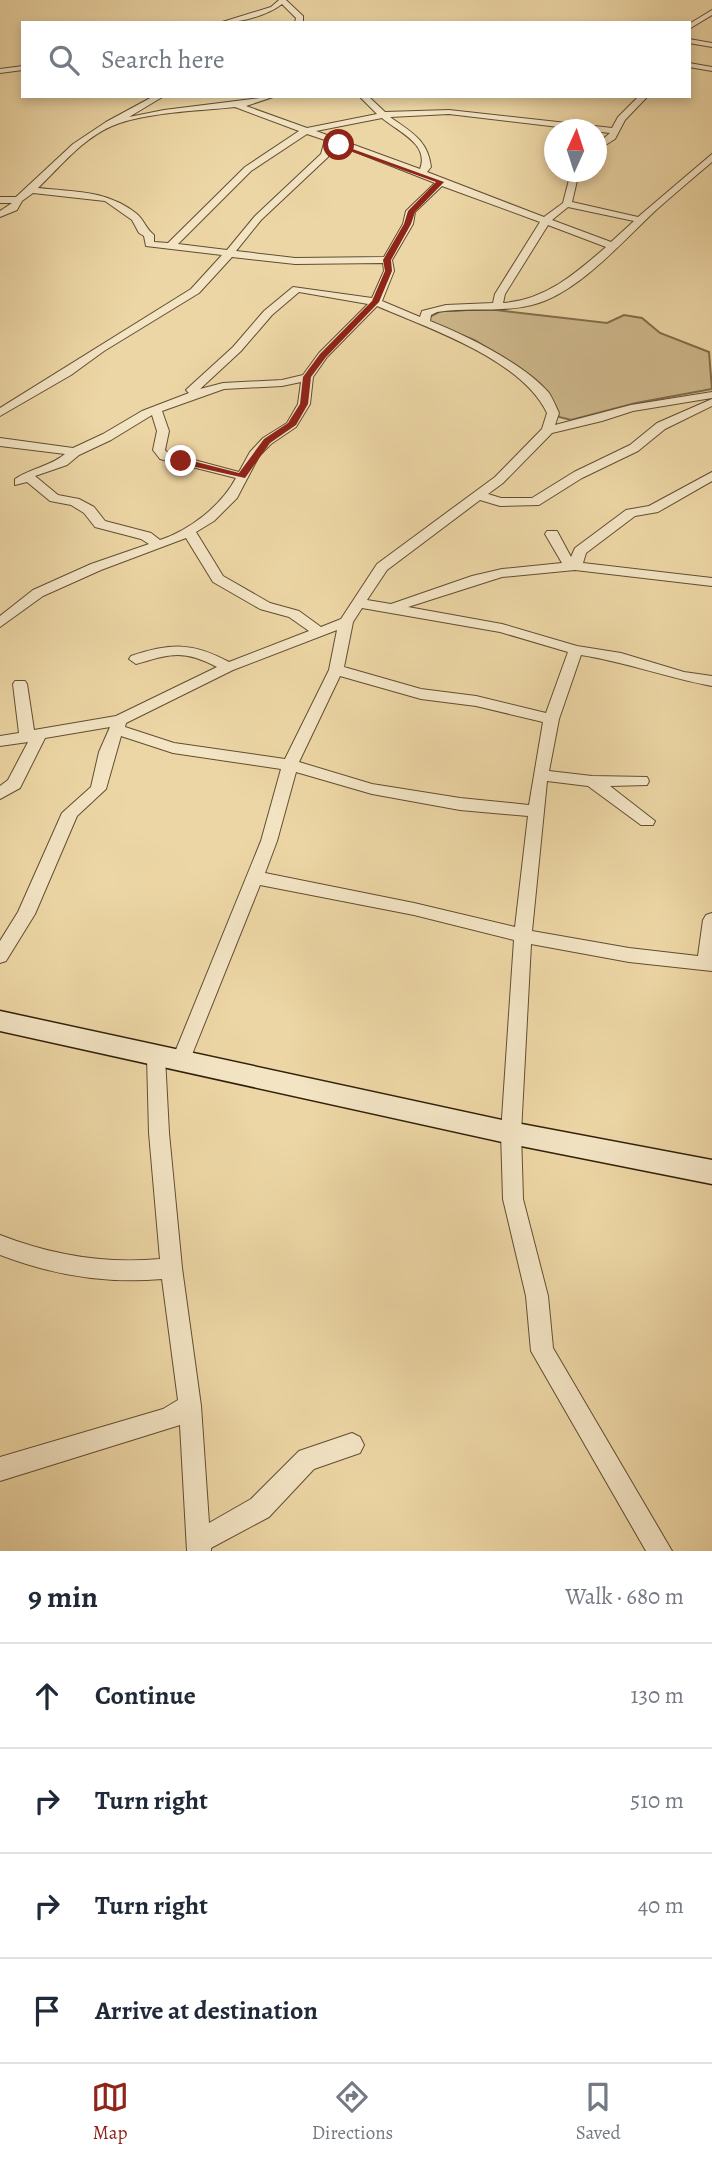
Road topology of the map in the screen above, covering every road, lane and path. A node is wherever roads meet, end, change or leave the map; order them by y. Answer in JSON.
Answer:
{"nodes":[{"id":1,"x":282,"y":1,"type":"edge"},
{"id":2,"x":712,"y":12,"type":"edge"},
{"id":3,"x":229,"y":21,"type":"edge"},
{"id":4,"x":299,"y":21,"type":"edge"},
{"id":5,"x":691,"y":26,"type":"edge"},
{"id":6,"x":691,"y":41,"type":"edge"},
{"id":7,"x":712,"y":45,"type":"edge"},
{"id":8,"x":691,"y":65,"type":"edge"},
{"id":9,"x":21,"y":68,"type":"edge"},
{"id":10,"x":712,"y":69,"type":"edge"},
{"id":11,"x":0,"y":71,"type":"edge"},
{"id":12,"x":157,"y":98,"type":"edge"},
{"id":13,"x":265,"y":98,"type":"edge"},
{"id":14,"x":365,"y":98,"type":"edge"},
{"id":15,"x":642,"y":98,"type":"edge"},
{"id":16,"x":236,"y":106,"type":"junction"},
{"id":17,"x":384,"y":115,"type":"junction"},
{"id":18,"x":109,"y":124,"type":"junction"},
{"id":19,"x":305,"y":131,"type":"junction"},
{"id":20,"x":615,"y":131,"type":"junction"},
{"id":21,"x":607,"y":139,"type":"edge"},
{"id":22,"x":329,"y":141,"type":"junction"},
{"id":23,"x":712,"y":157,"type":"edge"},
{"id":24,"x":422,"y":173,"type":"junction"},
{"id":25,"x":440,"y":182,"type":"junction"},
{"id":26,"x":572,"y":182,"type":"edge"},
{"id":27,"x":31,"y":190,"type":"junction"},
{"id":28,"x":0,"y":200,"type":"edge"},
{"id":29,"x":18,"y":200,"type":"junction"},
{"id":30,"x":567,"y":204,"type":"junction"},
{"id":31,"x":0,"y":214,"type":"edge"},
{"id":32,"x":640,"y":220,"type":"junction"},
{"id":33,"x":546,"y":222,"type":"junction"},
{"id":34,"x":172,"y":246,"type":"junction"},
{"id":35,"x":612,"y":246,"type":"junction"},
{"id":36,"x":229,"y":253,"type":"junction"},
{"id":37,"x":387,"y":260,"type":"junction"},
{"id":38,"x":376,"y":302,"type":"junction"},
{"id":39,"x":496,"y":308,"type":"junction"},
{"id":40,"x":425,"y":323,"type":"junction"},
{"id":41,"x":307,"y":377,"type":"junction"},
{"id":42,"x":200,"y":393,"type":"junction"},
{"id":43,"x":712,"y":395,"type":"edge"},
{"id":44,"x":712,"y":402,"type":"edge"},
{"id":45,"x":156,"y":410,"type":"junction"},
{"id":46,"x":0,"y":413,"type":"edge"},
{"id":47,"x":548,"y":430,"type":"junction"},
{"id":48,"x":0,"y":442,"type":"edge"},
{"id":49,"x":75,"y":452,"type":"junction"},
{"id":50,"x":242,"y":476,"type":"junction"},
{"id":51,"x":712,"y":476,"type":"edge"},
{"id":52,"x":476,"y":495,"type":"junction"},
{"id":53,"x":188,"y":530,"type":"junction"},
{"id":54,"x":552,"y":534,"type":"dead end"},
{"id":55,"x":159,"y":545,"type":"junction"},
{"id":56,"x":573,"y":566,"type":"junction"},
{"id":57,"x":712,"y":582,"type":"edge"},
{"id":58,"x":356,"y":603,"type":"junction"},
{"id":59,"x":391,"y":608,"type":"junction"},
{"id":60,"x":346,"y":622,"type":"junction"},
{"id":61,"x":0,"y":623,"type":"edge"},
{"id":62,"x":319,"y":632,"type":"junction"},
{"id":63,"x":576,"y":650,"type":"junction"},
{"id":64,"x":136,"y":659,"type":"dead end"},
{"id":65,"x":228,"y":667,"type":"junction"},
{"id":66,"x":336,"y":670,"type":"junction"},
{"id":67,"x":712,"y":681,"type":"edge"},
{"id":68,"x":20,"y":684,"type":"dead end"},
{"id":69,"x":551,"y":719,"type":"junction"},
{"id":70,"x":119,"y":725,"type":"junction"},
{"id":71,"x":33,"y":736,"type":"junction"},
{"id":72,"x":0,"y":741,"type":"edge"},
{"id":73,"x":290,"y":765,"type":"junction"},
{"id":74,"x":540,"y":775,"type":"junction"},
{"id":75,"x":592,"y":781,"type":"junction"},
{"id":76,"x":641,"y":781,"type":"dead end"},
{"id":77,"x":0,"y":793,"type":"edge"},
{"id":78,"x":538,"y":811,"type":"junction"},
{"id":79,"x":647,"y":821,"type":"dead end"},
{"id":80,"x":253,"y":877,"type":"junction"},
{"id":81,"x":712,"y":920,"type":"edge"},
{"id":82,"x":523,"y":936,"type":"junction"},
{"id":83,"x":0,"y":956,"type":"edge"},
{"id":84,"x":709,"y":963,"type":"edge"},
{"id":85,"x":0,"y":1021,"type":"edge"},
{"id":86,"x":168,"y":1060,"type":"junction"},
{"id":87,"x":512,"y":1133,"type":"junction"},
{"id":88,"x":712,"y":1172,"type":"edge"},
{"id":89,"x":0,"y":1245,"type":"edge"},
{"id":90,"x":171,"y":1268,"type":"junction"},
{"id":91,"x":190,"y":1406,"type":"junction"},
{"id":92,"x":352,"y":1445,"type":"dead end"},
{"id":93,"x":0,"y":1469,"type":"edge"},
{"id":94,"x":200,"y":1546,"type":"edge"},
{"id":95,"x":660,"y":1551,"type":"edge"}],
"edges":[{"from":1,"to":3,"type":"street"},
{"from":1,"to":4,"type":"street"},
{"from":2,"to":5,"type":"street"},
{"from":6,"to":7,"type":"street"},
{"from":8,"to":10,"type":"street"},
{"from":9,"to":11,"type":"street"},
{"from":12,"to":18,"type":"street"},
{"from":13,"to":16,"type":"street"},
{"from":14,"to":17,"type":"street"},
{"from":15,"to":20,"type":"street"},
{"from":16,"to":18,"type":"street"},
{"from":16,"to":19,"type":"street"},
{"from":17,"to":19,"type":"street"},
{"from":17,"to":20,"type":"street"},
{"from":17,"to":24,"type":"street"},
{"from":18,"to":27,"type":"street"},
{"from":19,"to":22,"type":"street"},
{"from":19,"to":34,"type":"street"},
{"from":20,"to":21,"type":"street"},
{"from":22,"to":24,"type":"street"},
{"from":22,"to":36,"type":"street"},
{"from":23,"to":32,"type":"street"},
{"from":24,"to":25,"type":"street"},
{"from":25,"to":33,"type":"street"},
{"from":25,"to":37,"type":"street"},
{"from":26,"to":30,"type":"street"},
{"from":27,"to":29,"type":"street"},
{"from":27,"to":34,"type":"street"},
{"from":28,"to":29,"type":"street"},
{"from":29,"to":31,"type":"street"},
{"from":30,"to":32,"type":"street"},
{"from":30,"to":33,"type":"street"},
{"from":32,"to":35,"type":"street"},
{"from":33,"to":35,"type":"street"},
{"from":33,"to":39,"type":"street"},
{"from":34,"to":36,"type":"street"},
{"from":35,"to":39,"type":"street"},
{"from":36,"to":37,"type":"street"},
{"from":36,"to":46,"type":"street"},
{"from":37,"to":38,"type":"street"},
{"from":38,"to":40,"type":"street"},
{"from":38,"to":41,"type":"street"},
{"from":38,"to":42,"type":"street"},
{"from":39,"to":40,"type":"street"},
{"from":40,"to":47,"type":"street"},
{"from":41,"to":42,"type":"street"},
{"from":41,"to":50,"type":"street"},
{"from":42,"to":45,"type":"street"},
{"from":43,"to":47,"type":"street"},
{"from":44,"to":52,"type":"street"},
{"from":45,"to":49,"type":"street"},
{"from":45,"to":50,"type":"street"},
{"from":47,"to":52,"type":"street"},
{"from":48,"to":49,"type":"street"},
{"from":49,"to":55,"type":"street"},
{"from":50,"to":53,"type":"street"},
{"from":51,"to":56,"type":"street"},
{"from":52,"to":58,"type":"street"},
{"from":53,"to":55,"type":"street"},
{"from":53,"to":62,"type":"street"},
{"from":54,"to":56,"type":"street"},
{"from":55,"to":61,"type":"street"},
{"from":56,"to":57,"type":"street"},
{"from":56,"to":59,"type":"street"},
{"from":58,"to":59,"type":"street"},
{"from":58,"to":60,"type":"street"},
{"from":59,"to":63,"type":"street"},
{"from":60,"to":62,"type":"street"},
{"from":60,"to":66,"type":"street"},
{"from":62,"to":65,"type":"street"},
{"from":63,"to":67,"type":"street"},
{"from":63,"to":69,"type":"street"},
{"from":64,"to":65,"type":"street"},
{"from":65,"to":70,"type":"street"},
{"from":66,"to":69,"type":"street"},
{"from":66,"to":73,"type":"street"},
{"from":68,"to":71,"type":"street"},
{"from":69,"to":74,"type":"street"},
{"from":70,"to":71,"type":"street"},
{"from":70,"to":73,"type":"street"},
{"from":70,"to":83,"type":"street"},
{"from":71,"to":72,"type":"street"},
{"from":71,"to":77,"type":"street"},
{"from":73,"to":78,"type":"street"},
{"from":73,"to":80,"type":"street"},
{"from":74,"to":75,"type":"street"},
{"from":74,"to":78,"type":"street"},
{"from":75,"to":76,"type":"street"},
{"from":75,"to":79,"type":"street"},
{"from":78,"to":82,"type":"street"},
{"from":80,"to":82,"type":"street"},
{"from":80,"to":86,"type":"street"},
{"from":81,"to":84,"type":"street"},
{"from":82,"to":84,"type":"street"},
{"from":82,"to":87,"type":"street"},
{"from":85,"to":86,"type":"street"},
{"from":86,"to":87,"type":"street"},
{"from":86,"to":90,"type":"street"},
{"from":87,"to":88,"type":"street"},
{"from":87,"to":95,"type":"street"},
{"from":89,"to":90,"type":"street"},
{"from":90,"to":91,"type":"street"},
{"from":91,"to":93,"type":"street"},
{"from":91,"to":94,"type":"street"},
{"from":92,"to":94,"type":"street"}]}
